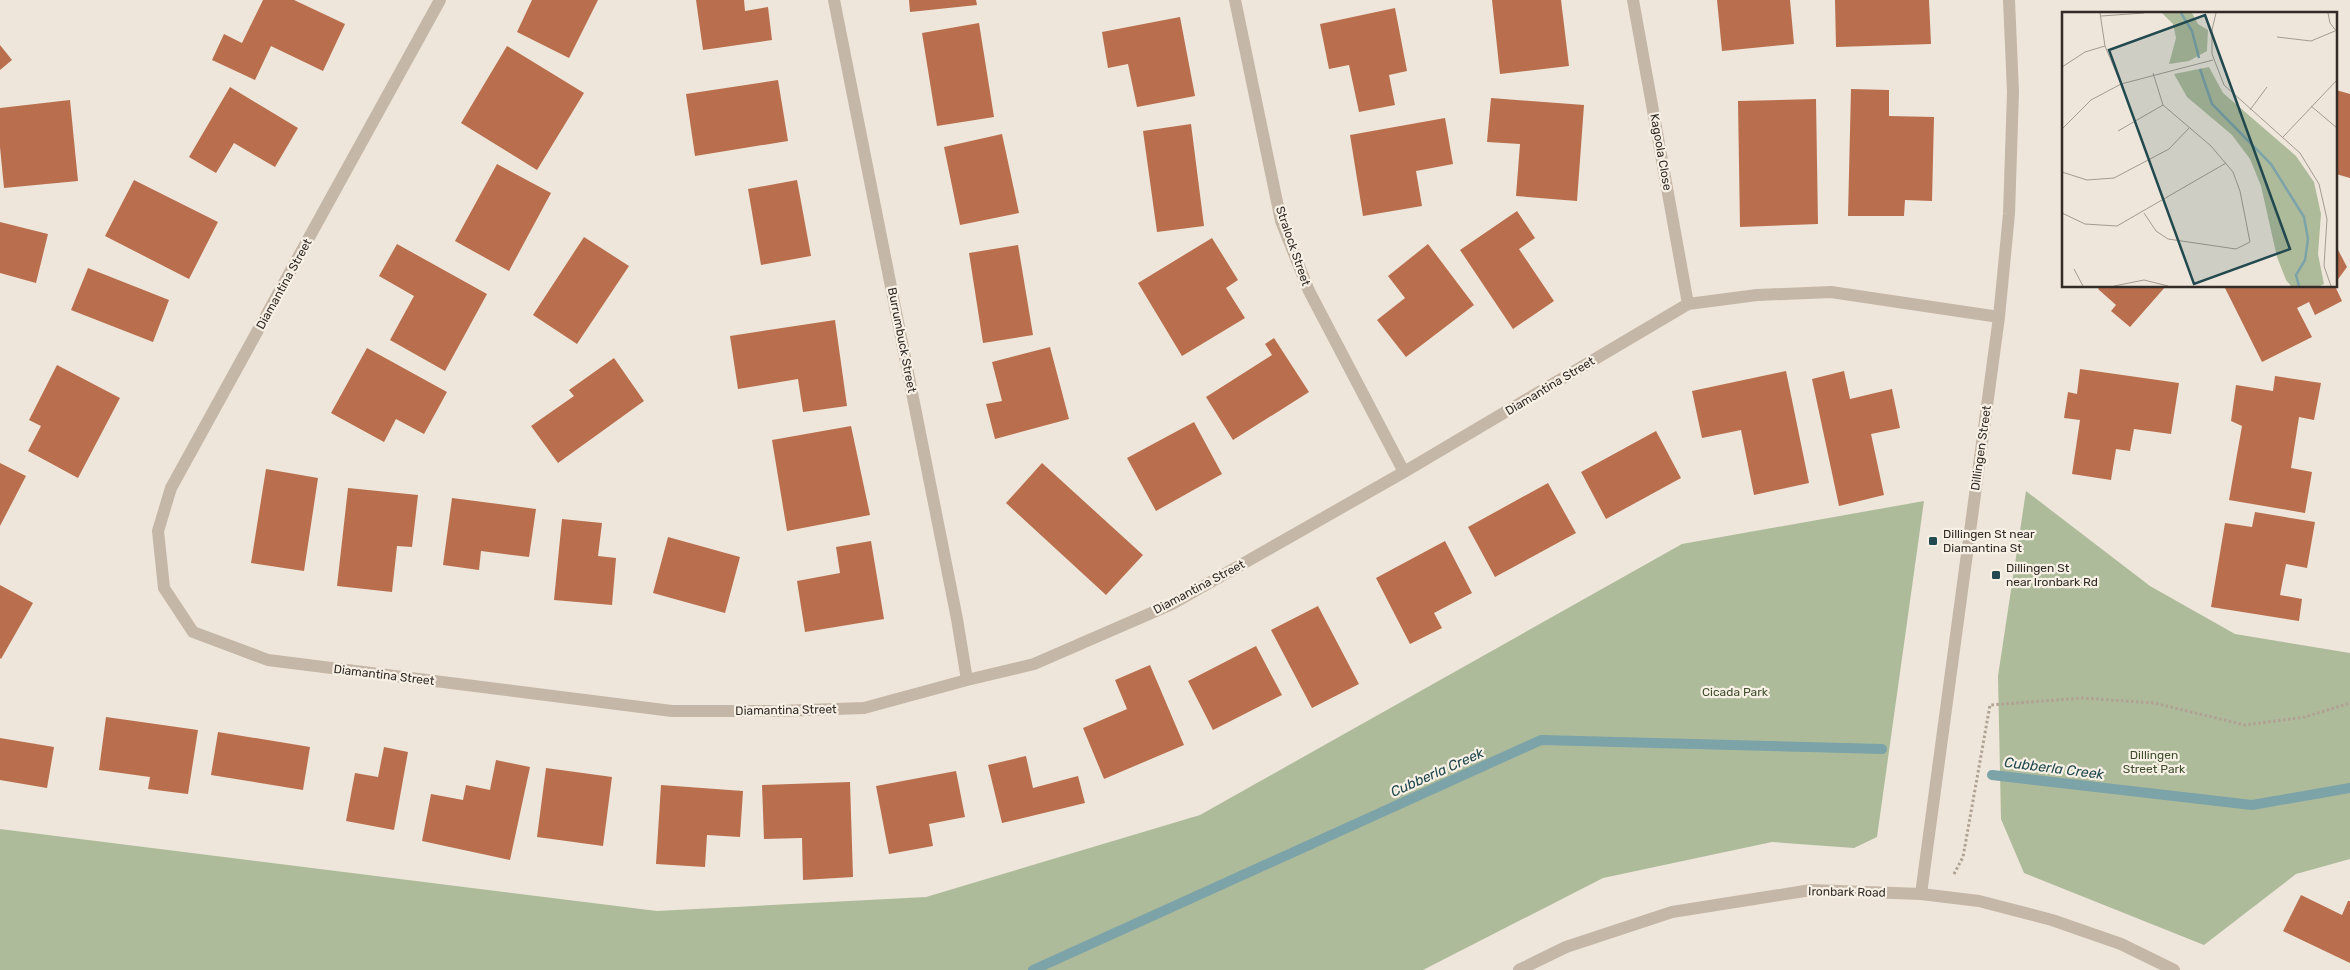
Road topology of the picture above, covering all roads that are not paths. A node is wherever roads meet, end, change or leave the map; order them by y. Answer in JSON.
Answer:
{"nodes":[{"id":1,"x":440,"y":0,"type":"edge"},
{"id":2,"x":834,"y":0,"type":"edge"},
{"id":3,"x":1235,"y":0,"type":"edge"},
{"id":4,"x":1633,"y":0,"type":"edge"},
{"id":5,"x":2011,"y":0,"type":"edge"},
{"id":6,"x":1688,"y":304,"type":"junction"},
{"id":7,"x":1999,"y":317,"type":"junction"},
{"id":8,"x":1404,"y":472,"type":"junction"},
{"id":9,"x":967,"y":680,"type":"junction"},
{"id":10,"x":1921,"y":894,"type":"junction"},
{"id":11,"x":1519,"y":970,"type":"edge"},
{"id":12,"x":2174,"y":970,"type":"edge"}],
"edges":[{"from":1,"to":9,"type":"street","name":"Diamantina Street"},
{"from":2,"to":9,"type":"street","name":"Burrumbuck Street"},
{"from":3,"to":8,"type":"street","name":"Stralock Street"},
{"from":4,"to":6,"type":"street","name":"Kagoola Close"},
{"from":5,"to":7,"type":"street","name":"Dillingen Street"},
{"from":6,"to":7,"type":"street","name":"Diamantina Street"},
{"from":6,"to":8,"type":"street","name":"Diamantina Street"},
{"from":7,"to":10,"type":"street","name":"Dillingen Street"},
{"from":8,"to":9,"type":"street","name":"Diamantina Street"},
{"from":10,"to":11,"type":"street","name":"Ironbark Road"},
{"from":10,"to":12,"type":"street","name":"Ironbark Road"}]}
